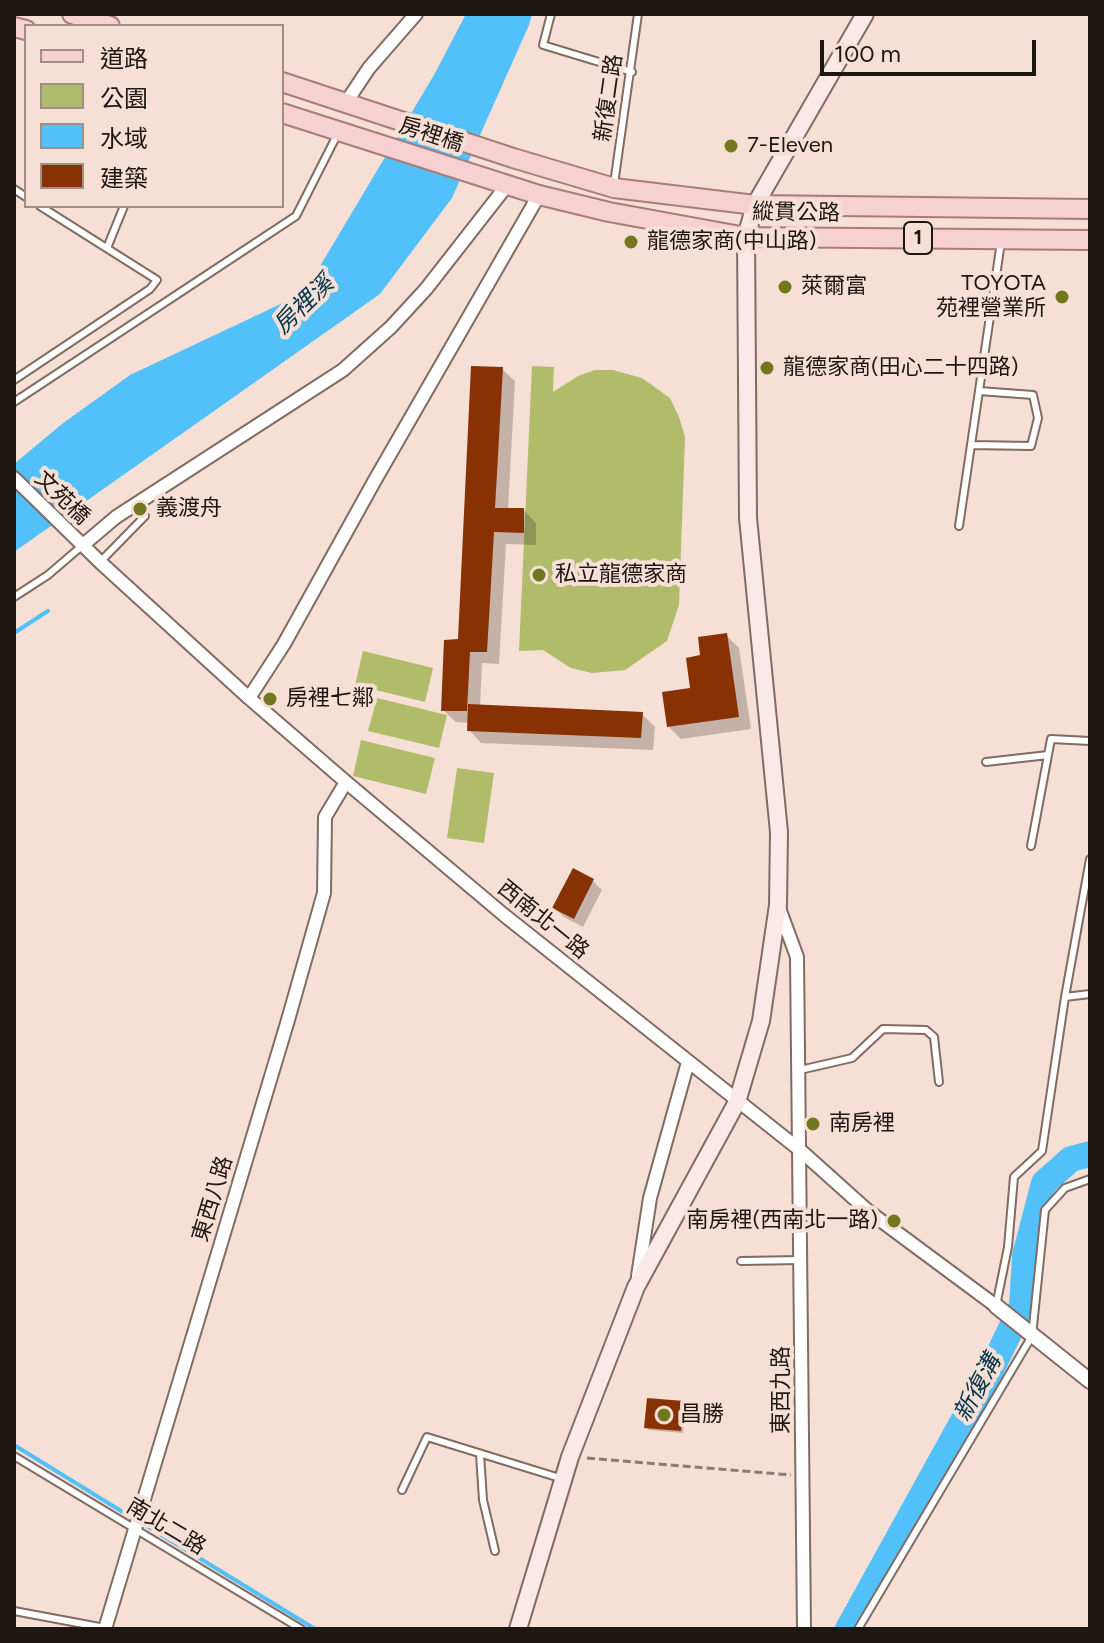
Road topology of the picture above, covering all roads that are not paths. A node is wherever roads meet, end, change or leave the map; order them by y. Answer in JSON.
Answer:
{"nodes":[{"id":1,"x":72,"y":14,"type":"edge"},
{"id":2,"x":416,"y":14,"type":"edge"},
{"id":3,"x":551,"y":14,"type":"edge"},
{"id":4,"x":638,"y":14,"type":"edge"},
{"id":5,"x":865,"y":14,"type":"edge"},
{"id":6,"x":104,"y":24,"type":"edge"},
{"id":7,"x":632,"y":72,"type":"junction"},
{"id":8,"x":284,"y":83,"type":"edge"},
{"id":9,"x":345,"y":104,"type":"junction"},
{"id":10,"x":284,"y":114,"type":"edge"},
{"id":11,"x":340,"y":131,"type":"junction"},
{"id":12,"x":513,"y":158,"type":"joint"},
{"id":13,"x":508,"y":184,"type":"junction"},
{"id":14,"x":614,"y":188,"type":"junction"},
{"id":15,"x":539,"y":195,"type":"junction"},
{"id":16,"x":755,"y":205,"type":"junction"},
{"id":17,"x":43,"y":208,"type":"edge"},
{"id":18,"x":123,"y":208,"type":"edge"},
{"id":19,"x":1090,"y":209,"type":"edge"},
{"id":20,"x":746,"y":237,"type":"junction"},
{"id":21,"x":1002,"y":238,"type":"junction"},
{"id":22,"x":1090,"y":240,"type":"edge"},
{"id":23,"x":107,"y":248,"type":"junction"},
{"id":24,"x":14,"y":380,"type":"edge"},
{"id":25,"x":979,"y":391,"type":"junction"},
{"id":26,"x":14,"y":402,"type":"edge"},
{"id":27,"x":971,"y":445,"type":"junction"},
{"id":28,"x":14,"y":478,"type":"edge"},
{"id":29,"x":145,"y":516,"type":"dead end"},
{"id":30,"x":959,"y":526,"type":"dead end"},
{"id":31,"x":83,"y":545,"type":"junction"},
{"id":32,"x":100,"y":562,"type":"junction"},
{"id":33,"x":14,"y":597,"type":"edge"},
{"id":34,"x":249,"y":698,"type":"junction"},
{"id":35,"x":1090,"y":741,"type":"edge"},
{"id":36,"x":1048,"y":755,"type":"junction"},
{"id":37,"x":986,"y":762,"type":"dead end"},
{"id":38,"x":346,"y":782,"type":"junction"},
{"id":39,"x":1031,"y":846,"type":"dead end"},
{"id":40,"x":1090,"y":859,"type":"edge"},
{"id":41,"x":778,"y":905,"type":"junction"},
{"id":42,"x":1090,"y":994,"type":"edge"},
{"id":43,"x":1065,"y":997,"type":"junction"},
{"id":44,"x":688,"y":1062,"type":"junction"},
{"id":45,"x":800,"y":1070,"type":"junction"},
{"id":46,"x":939,"y":1082,"type":"dead end"},
{"id":47,"x":737,"y":1102,"type":"junction"},
{"id":48,"x":800,"y":1150,"type":"junction"},
{"id":49,"x":1090,"y":1179,"type":"edge"},
{"id":50,"x":801,"y":1260,"type":"junction"},
{"id":51,"x":741,"y":1261,"type":"dead end"},
{"id":52,"x":636,"y":1287,"type":"junction"},
{"id":53,"x":996,"y":1306,"type":"junction"},
{"id":54,"x":1032,"y":1336,"type":"junction"},
{"id":55,"x":1090,"y":1381,"type":"edge"},
{"id":56,"x":480,"y":1454,"type":"junction"},
{"id":57,"x":14,"y":1456,"type":"edge"},
{"id":58,"x":563,"y":1479,"type":"junction"},
{"id":59,"x":402,"y":1490,"type":"dead end"},
{"id":60,"x":134,"y":1529,"type":"junction"},
{"id":61,"x":495,"y":1551,"type":"dead end"},
{"id":62,"x":14,"y":1611,"type":"edge"},
{"id":63,"x":105,"y":1629,"type":"edge"},
{"id":64,"x":301,"y":1629,"type":"edge"},
{"id":65,"x":518,"y":1629,"type":"edge"},
{"id":66,"x":804,"y":1629,"type":"edge"},
{"id":67,"x":858,"y":1629,"type":"edge"}],
"edges":[{"from":1,"to":6,"type":"main road"},
{"from":2,"to":9,"type":"street"},
{"from":3,"to":7,"type":"lane"},
{"from":4,"to":7,"type":"lane","name":"新復二路"},
{"from":5,"to":16,"type":"main road"},
{"from":7,"to":14,"type":"lane","name":"新復二路"},
{"from":8,"to":9,"type":"main road","number":"1"},
{"from":9,"to":12,"type":"main road","name":"房裡橋","number":"1"},
{"from":10,"to":11,"type":"main road","number":"1"},
{"from":11,"to":13,"type":"main road","name":"房裡橋","number":"1"},
{"from":11,"to":26,"type":"lane"},
{"from":12,"to":14,"type":"main road","name":"縱貫公路","number":"1"},
{"from":13,"to":15,"type":"main road","name":"縱貫公路","number":"1"},
{"from":13,"to":31,"type":"street"},
{"from":14,"to":16,"type":"main road","name":"縱貫公路","number":"1"},
{"from":15,"to":20,"type":"main road","name":"縱貫公路","number":"1"},
{"from":15,"to":34,"type":"street"},
{"from":16,"to":19,"type":"main road","name":"縱貫公路","number":"1"},
{"from":16,"to":20,"type":"main road"},
{"from":17,"to":23,"type":"lane"},
{"from":18,"to":23,"type":"lane"},
{"from":20,"to":21,"type":"main road","name":"縱貫公路","number":"1"},
{"from":20,"to":41,"type":"main road"},
{"from":21,"to":22,"type":"main road","name":"縱貫公路","number":"1"},
{"from":21,"to":25,"type":"lane"},
{"from":23,"to":24,"type":"lane"},
{"from":25,"to":27,"type":"lane"},
{"from":25,"to":27,"type":"lane"},
{"from":27,"to":30,"type":"lane"},
{"from":28,"to":31,"type":"street","name":"文苑橋"},
{"from":29,"to":32,"type":"lane"},
{"from":31,"to":32,"type":"street","name":"西南北一路"},
{"from":31,"to":33,"type":"lane"},
{"from":32,"to":34,"type":"street","name":"西南北一路"},
{"from":34,"to":38,"type":"street","name":"西南北一路"},
{"from":35,"to":36,"type":"lane"},
{"from":36,"to":37,"type":"lane"},
{"from":36,"to":39,"type":"lane"},
{"from":38,"to":44,"type":"street","name":"西南北一路"},
{"from":38,"to":60,"type":"street","name":"東西八路"},
{"from":40,"to":43,"type":"lane"},
{"from":41,"to":45,"type":"street","name":"東西九路"},
{"from":41,"to":47,"type":"main road"},
{"from":42,"to":43,"type":"lane"},
{"from":43,"to":53,"type":"lane"},
{"from":44,"to":47,"type":"street","name":"西南北一路"},
{"from":44,"to":52,"type":"street"},
{"from":45,"to":46,"type":"lane"},
{"from":45,"to":48,"type":"street","name":"東西九路"},
{"from":47,"to":48,"type":"street","name":"西南北一路"},
{"from":47,"to":52,"type":"main road"},
{"from":48,"to":50,"type":"street","name":"東西九路"},
{"from":48,"to":53,"type":"street","name":"西南北一路"},
{"from":49,"to":54,"type":"lane"},
{"from":50,"to":51,"type":"lane"},
{"from":50,"to":66,"type":"street","name":"東西九路"},
{"from":52,"to":58,"type":"main road"},
{"from":53,"to":54,"type":"street"},
{"from":54,"to":55,"type":"street"},
{"from":54,"to":67,"type":"lane"},
{"from":56,"to":58,"type":"lane"},
{"from":56,"to":59,"type":"lane"},
{"from":56,"to":61,"type":"lane"},
{"from":57,"to":60,"type":"lane","name":"南北二路"},
{"from":58,"to":65,"type":"main road"},
{"from":60,"to":63,"type":"street","name":"東西八路"},
{"from":60,"to":64,"type":"lane","name":"南北二路"},
{"from":62,"to":63,"type":"lane"}]}
